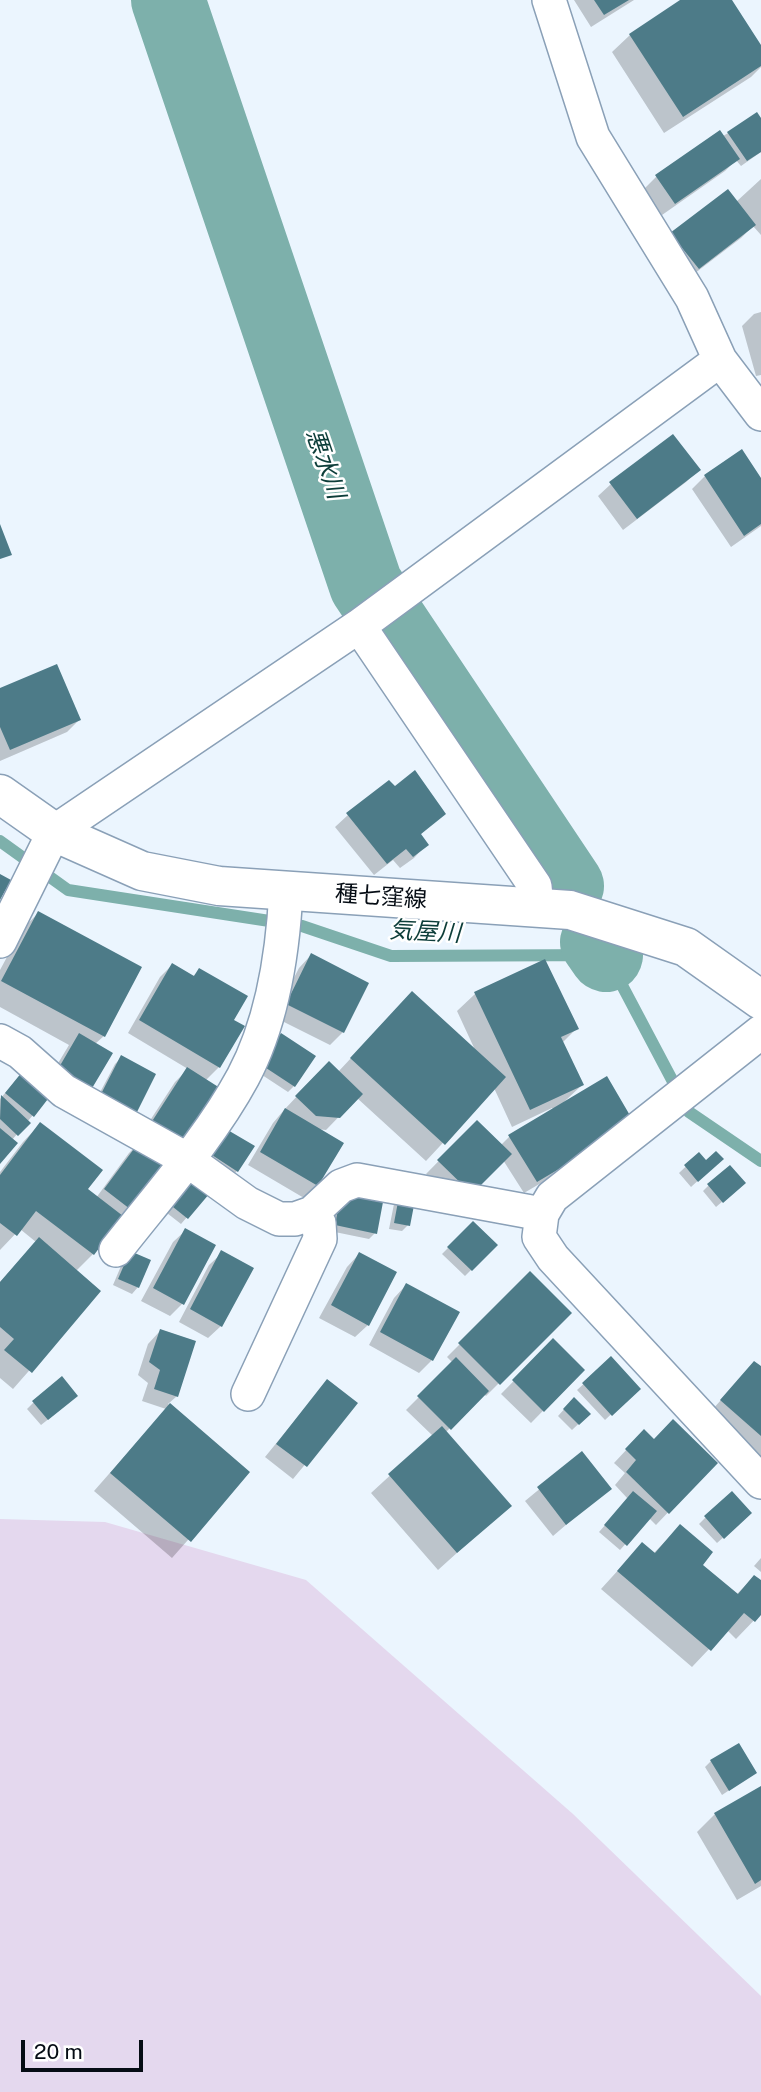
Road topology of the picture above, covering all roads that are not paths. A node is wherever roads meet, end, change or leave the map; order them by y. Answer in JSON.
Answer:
{"nodes":[{"id":1,"x":549,"y":0,"type":"edge"},
{"id":2,"x":720,"y":360,"type":"junction"},
{"id":3,"x":761,"y":414,"type":"edge"},
{"id":4,"x":376,"y":614,"type":"junction"},
{"id":5,"x":0,"y":794,"type":"edge"},
{"id":6,"x":48,"y":846,"type":"junction"},
{"id":7,"x":537,"y":908,"type":"junction"},
{"id":8,"x":285,"y":912,"type":"junction"},
{"id":9,"x":0,"y":941,"type":"edge"},
{"id":10,"x":761,"y":1000,"type":"edge"},
{"id":11,"x":761,"y":1032,"type":"edge"},
{"id":12,"x":0,"y":1041,"type":"edge"},
{"id":13,"x":186,"y":1159,"type":"junction"},
{"id":14,"x":312,"y":1213,"type":"junction"},
{"id":15,"x":542,"y":1214,"type":"junction"},
{"id":16,"x":116,"y":1250,"type":"dead end"},
{"id":17,"x":248,"y":1394,"type":"dead end"},
{"id":18,"x":761,"y":1482,"type":"edge"}],
"edges":[{"from":1,"to":2,"type":"street"},
{"from":2,"to":3,"type":"street"},
{"from":2,"to":4,"type":"street"},
{"from":4,"to":6,"type":"street"},
{"from":4,"to":7,"type":"street"},
{"from":5,"to":6,"type":"main road","name":"種七窪線"},
{"from":6,"to":8,"type":"main road","name":"種七窪線"},
{"from":6,"to":9,"type":"street"},
{"from":7,"to":8,"type":"main road","name":"種七窪線"},
{"from":7,"to":10,"type":"main road","name":"種七窪線"},
{"from":8,"to":13,"type":"street"},
{"from":11,"to":15,"type":"street"},
{"from":12,"to":13,"type":"street"},
{"from":13,"to":14,"type":"street"},
{"from":13,"to":16,"type":"street"},
{"from":14,"to":15,"type":"street"},
{"from":14,"to":17,"type":"street"},
{"from":15,"to":18,"type":"street"}]}
